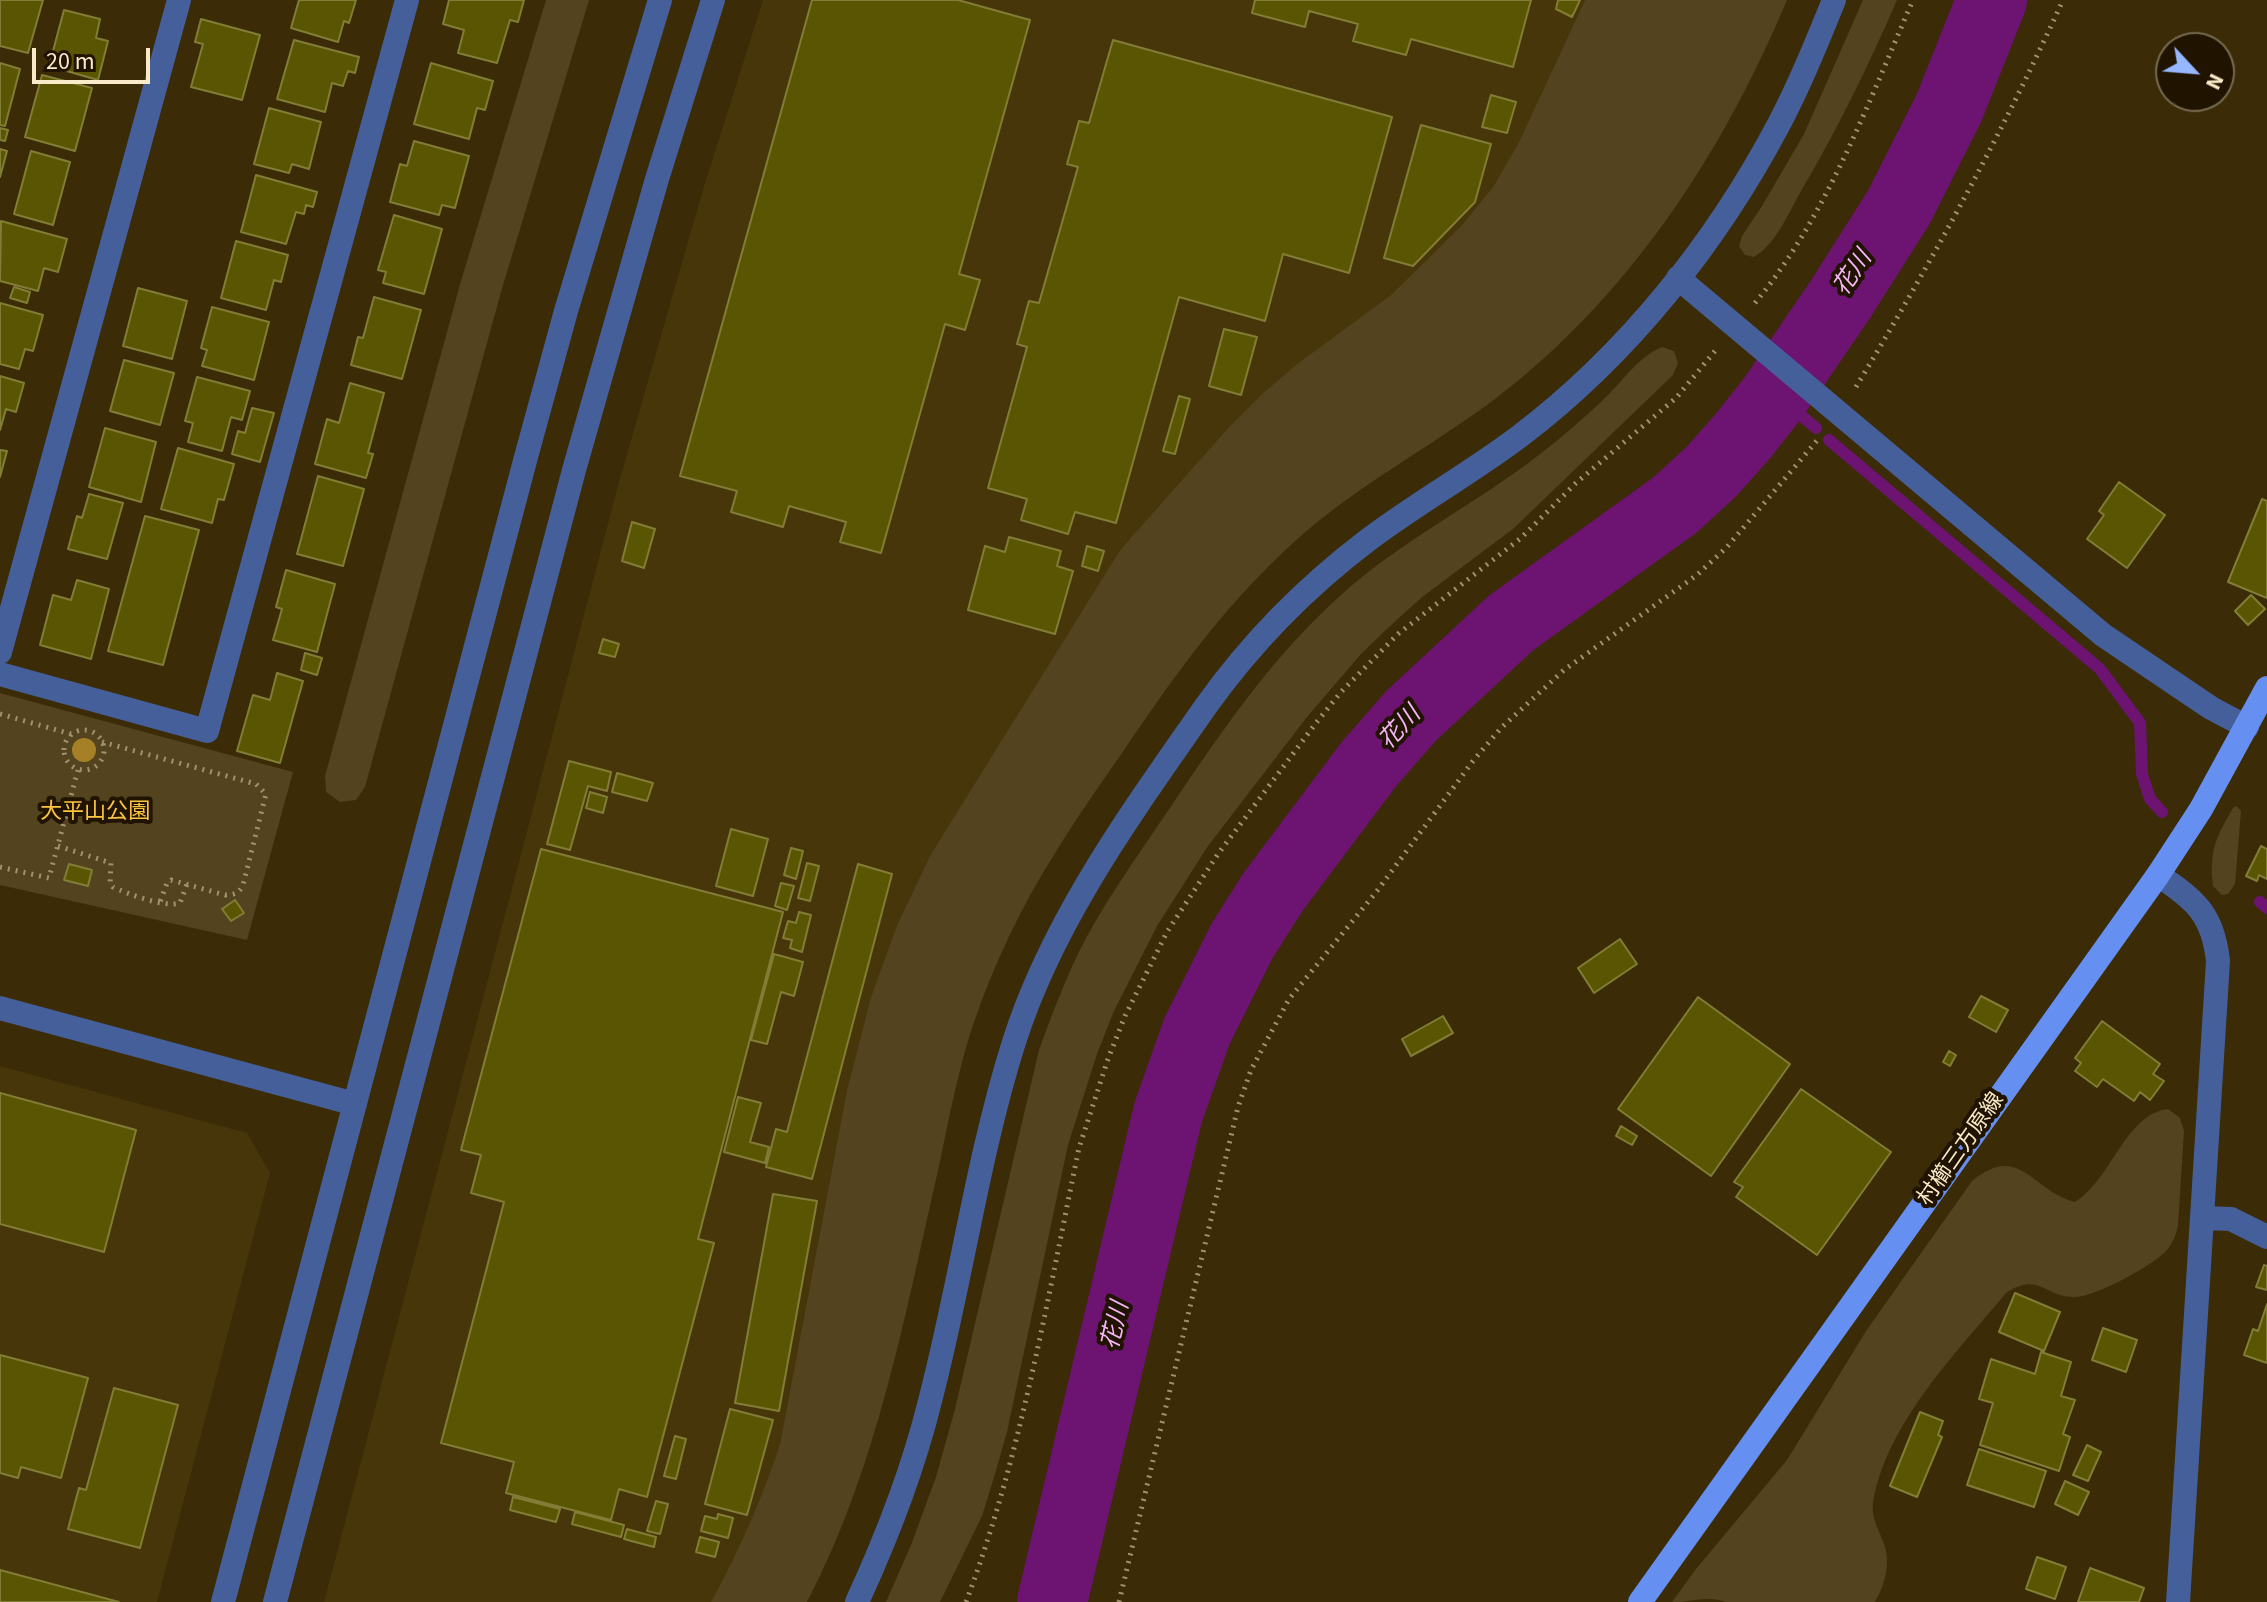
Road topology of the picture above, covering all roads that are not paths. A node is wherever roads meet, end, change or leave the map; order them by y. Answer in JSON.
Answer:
{"nodes":[{"id":1,"x":179,"y":0,"type":"edge"},
{"id":2,"x":407,"y":0,"type":"edge"},
{"id":3,"x":660,"y":0,"type":"edge"},
{"id":4,"x":713,"y":0,"type":"edge"},
{"id":5,"x":1834,"y":0,"type":"edge"},
{"id":6,"x":1678,"y":278,"type":"junction"},
{"id":7,"x":0,"y":652,"type":"edge"},
{"id":8,"x":0,"y":674,"type":"edge"},
{"id":9,"x":2267,"y":688,"type":"edge"},
{"id":10,"x":2247,"y":727,"type":"junction"},
{"id":11,"x":2158,"y":875,"type":"junction"},
{"id":12,"x":0,"y":1008,"type":"edge"},
{"id":13,"x":355,"y":1104,"type":"junction"},
{"id":14,"x":2202,"y":1218,"type":"junction"},
{"id":15,"x":2267,"y":1237,"type":"edge"},
{"id":16,"x":223,"y":1602,"type":"edge"},
{"id":17,"x":275,"y":1602,"type":"edge"},
{"id":18,"x":857,"y":1602,"type":"edge"},
{"id":19,"x":1640,"y":1602,"type":"edge"},
{"id":20,"x":2178,"y":1602,"type":"edge"}],
"edges":[{"from":1,"to":7,"type":"street"},
{"from":2,"to":8,"type":"street"},
{"from":3,"to":13,"type":"street"},
{"from":4,"to":17,"type":"street"},
{"from":5,"to":6,"type":"street"},
{"from":6,"to":10,"type":"street"},
{"from":6,"to":18,"type":"street"},
{"from":9,"to":10,"type":"main road","name":"村櫛三方原線"},
{"from":10,"to":11,"type":"main road","name":"村櫛三方原線"},
{"from":11,"to":14,"type":"street"},
{"from":11,"to":19,"type":"main road","name":"村櫛三方原線"},
{"from":12,"to":13,"type":"street"},
{"from":13,"to":16,"type":"street"},
{"from":14,"to":15,"type":"street"},
{"from":14,"to":20,"type":"street"}]}
